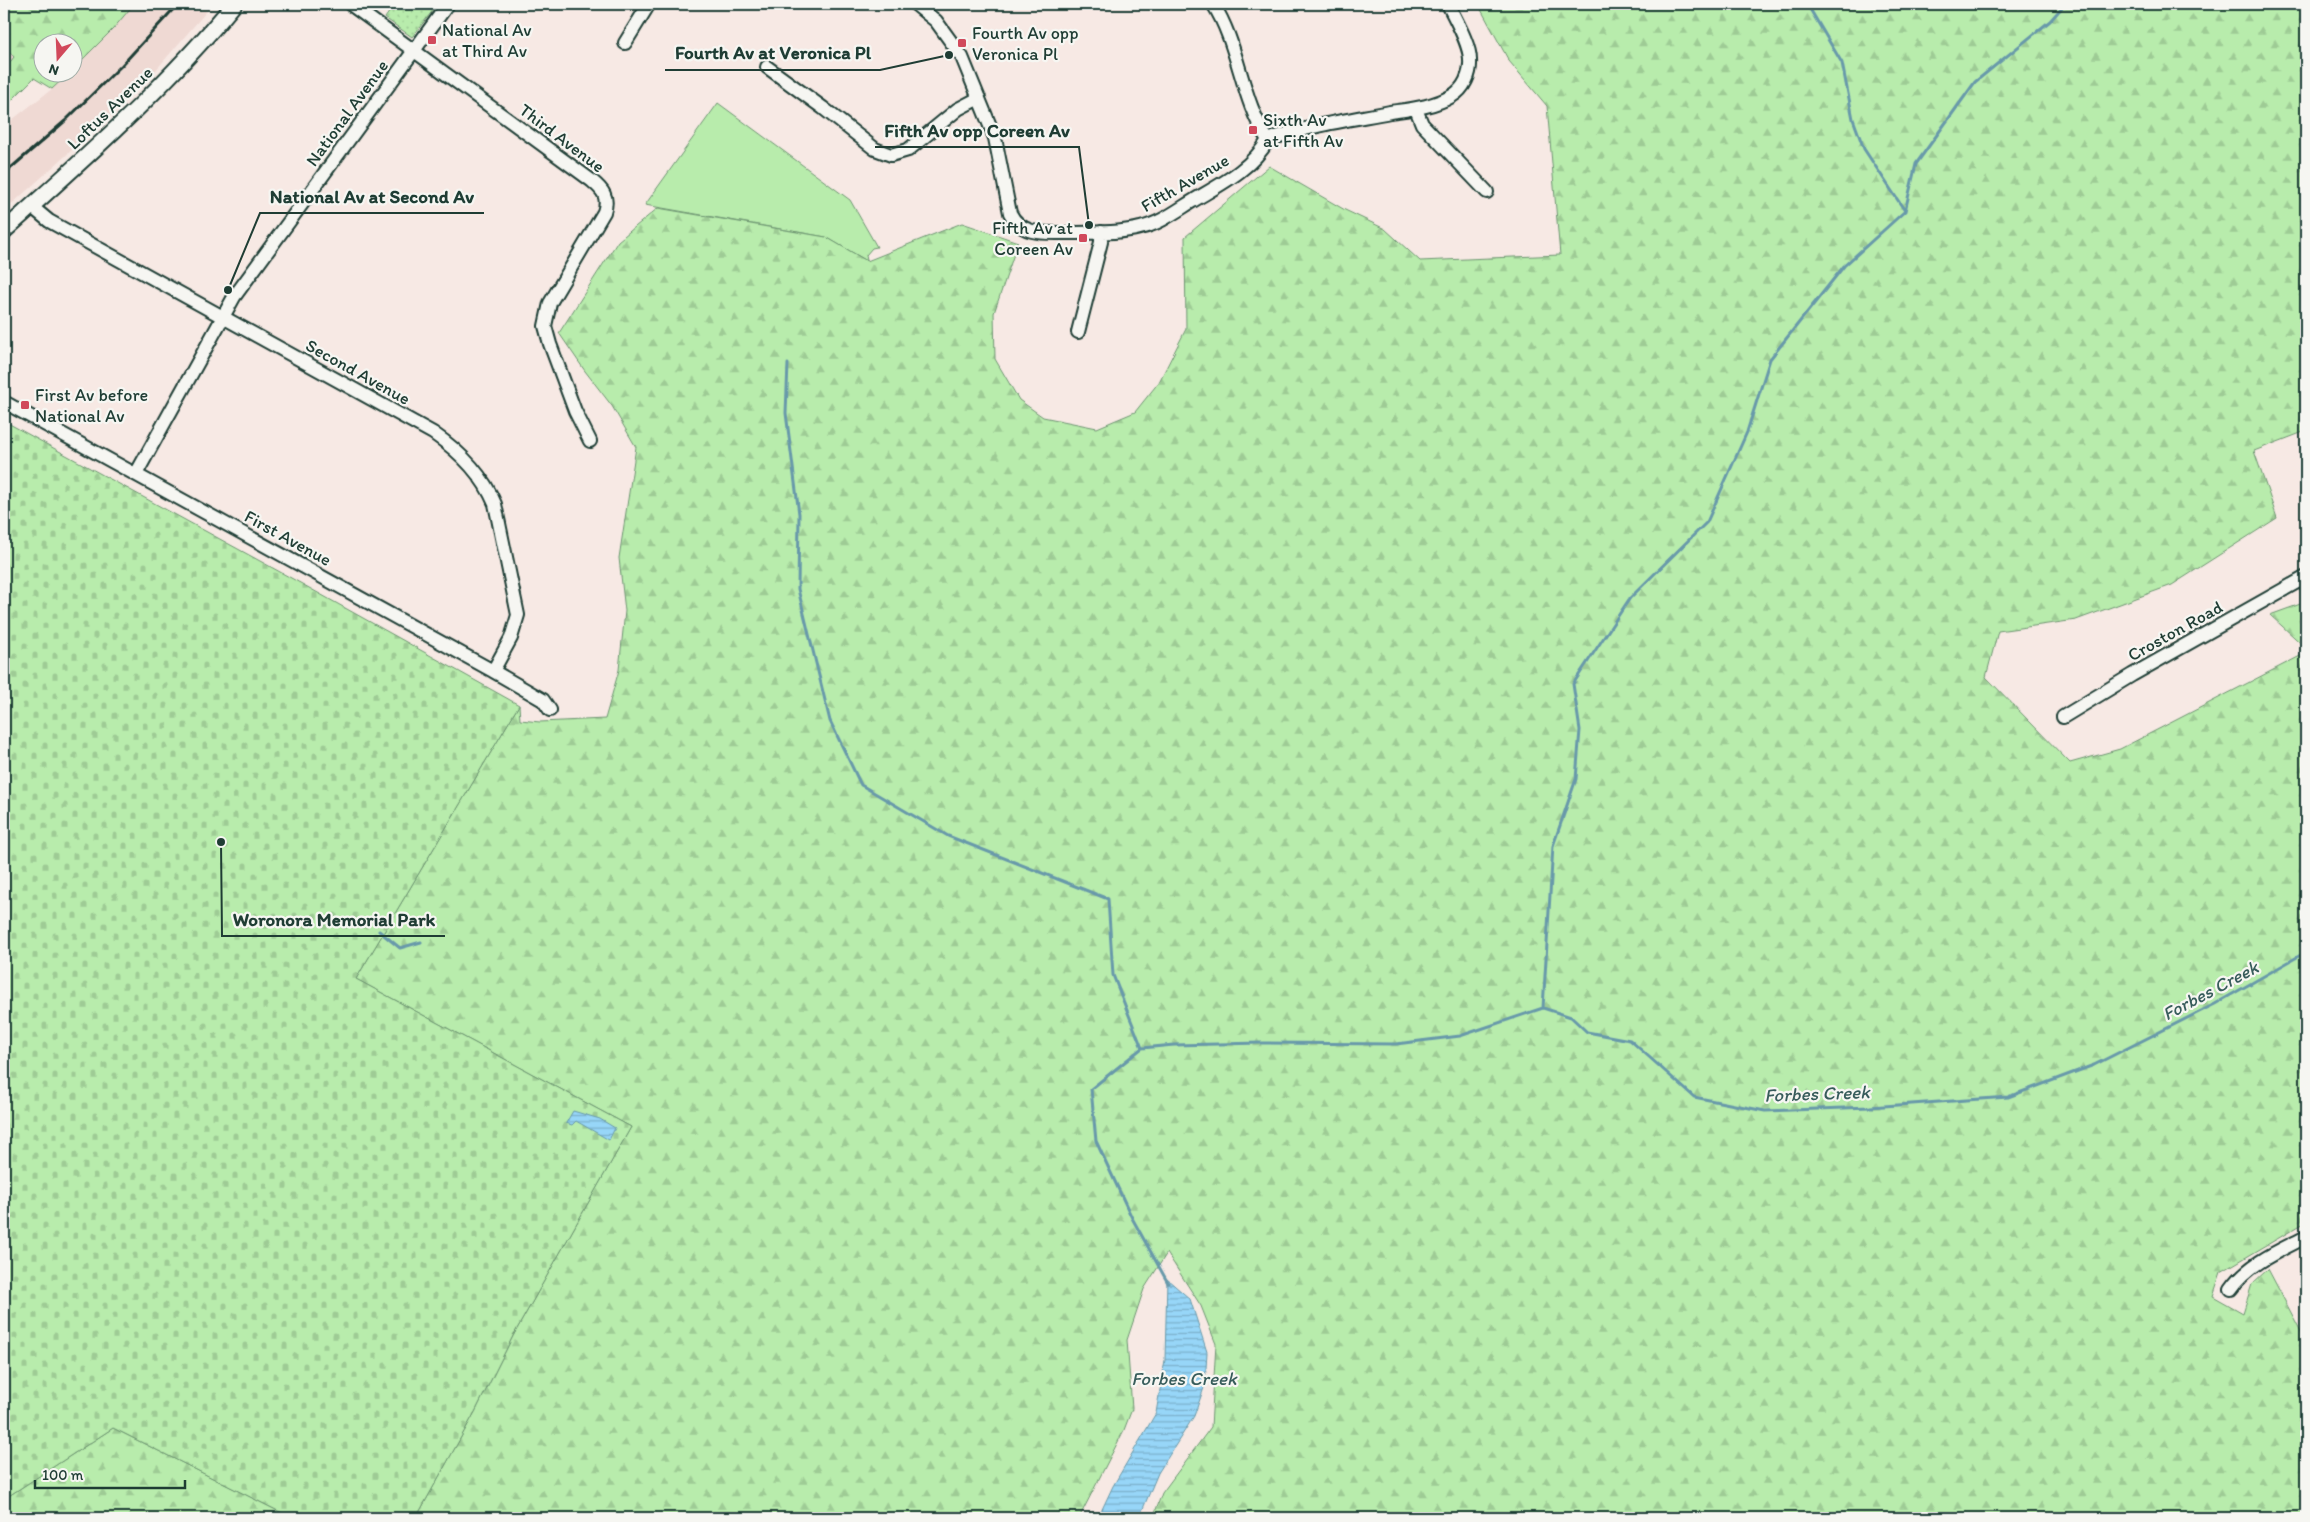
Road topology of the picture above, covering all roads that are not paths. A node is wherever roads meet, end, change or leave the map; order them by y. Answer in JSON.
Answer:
{"nodes":[{"id":1,"x":234,"y":4,"type":"edge"},
{"id":2,"x":350,"y":4,"type":"edge"},
{"id":3,"x":448,"y":4,"type":"edge"},
{"id":4,"x":649,"y":4,"type":"edge"},
{"id":5,"x":915,"y":4,"type":"edge"},
{"id":6,"x":1212,"y":4,"type":"edge"},
{"id":7,"x":1448,"y":4,"type":"edge"},
{"id":8,"x":625,"y":43,"type":"dead end"},
{"id":9,"x":414,"y":50,"type":"junction"},
{"id":10,"x":767,"y":67,"type":"dead end"},
{"id":11,"x":979,"y":98,"type":"junction"},
{"id":12,"x":1416,"y":109,"type":"junction"},
{"id":13,"x":1268,"y":140,"type":"junction"},
{"id":14,"x":1487,"y":192,"type":"dead end"},
{"id":15,"x":31,"y":206,"type":"junction"},
{"id":16,"x":4,"y":231,"type":"edge"},
{"id":17,"x":1101,"y":232,"type":"junction"},
{"id":18,"x":222,"y":318,"type":"junction"},
{"id":19,"x":1078,"y":332,"type":"dead end"},
{"id":20,"x":4,"y":402,"type":"edge"},
{"id":21,"x":590,"y":441,"type":"dead end"},
{"id":22,"x":136,"y":474,"type":"junction"},
{"id":23,"x":2306,"y":577,"type":"edge"},
{"id":24,"x":492,"y":671,"type":"junction"},
{"id":25,"x":548,"y":701,"type":"dead end"},
{"id":26,"x":2063,"y":717,"type":"dead end"},
{"id":27,"x":2306,"y":1237,"type":"edge"},
{"id":28,"x":2231,"y":1289,"type":"dead end"}],
"edges":[{"from":1,"to":15,"type":"street","name":"Loftus Avenue"},
{"from":2,"to":9,"type":"street","name":"Third Avenue"},
{"from":3,"to":9,"type":"street","name":"National Avenue"},
{"from":4,"to":8,"type":"street"},
{"from":5,"to":11,"type":"street"},
{"from":6,"to":13,"type":"street"},
{"from":7,"to":12,"type":"street"},
{"from":9,"to":18,"type":"street","name":"National Avenue"},
{"from":9,"to":21,"type":"street","name":"Third Avenue"},
{"from":10,"to":11,"type":"street"},
{"from":11,"to":17,"type":"street","name":"Fifth Avenue"},
{"from":12,"to":13,"type":"street"},
{"from":12,"to":14,"type":"street"},
{"from":13,"to":17,"type":"street","name":"Fifth Avenue"},
{"from":15,"to":16,"type":"street","name":"Loftus Avenue"},
{"from":15,"to":18,"type":"street","name":"Second Avenue"},
{"from":17,"to":19,"type":"street"},
{"from":18,"to":22,"type":"street","name":"National Avenue"},
{"from":18,"to":24,"type":"street","name":"Second Avenue"},
{"from":20,"to":22,"type":"street","name":"First Avenue"},
{"from":22,"to":24,"type":"street","name":"First Avenue"},
{"from":23,"to":26,"type":"street","name":"Croston Road"},
{"from":24,"to":25,"type":"street","name":"First Avenue"},
{"from":27,"to":28,"type":"street"}]}
